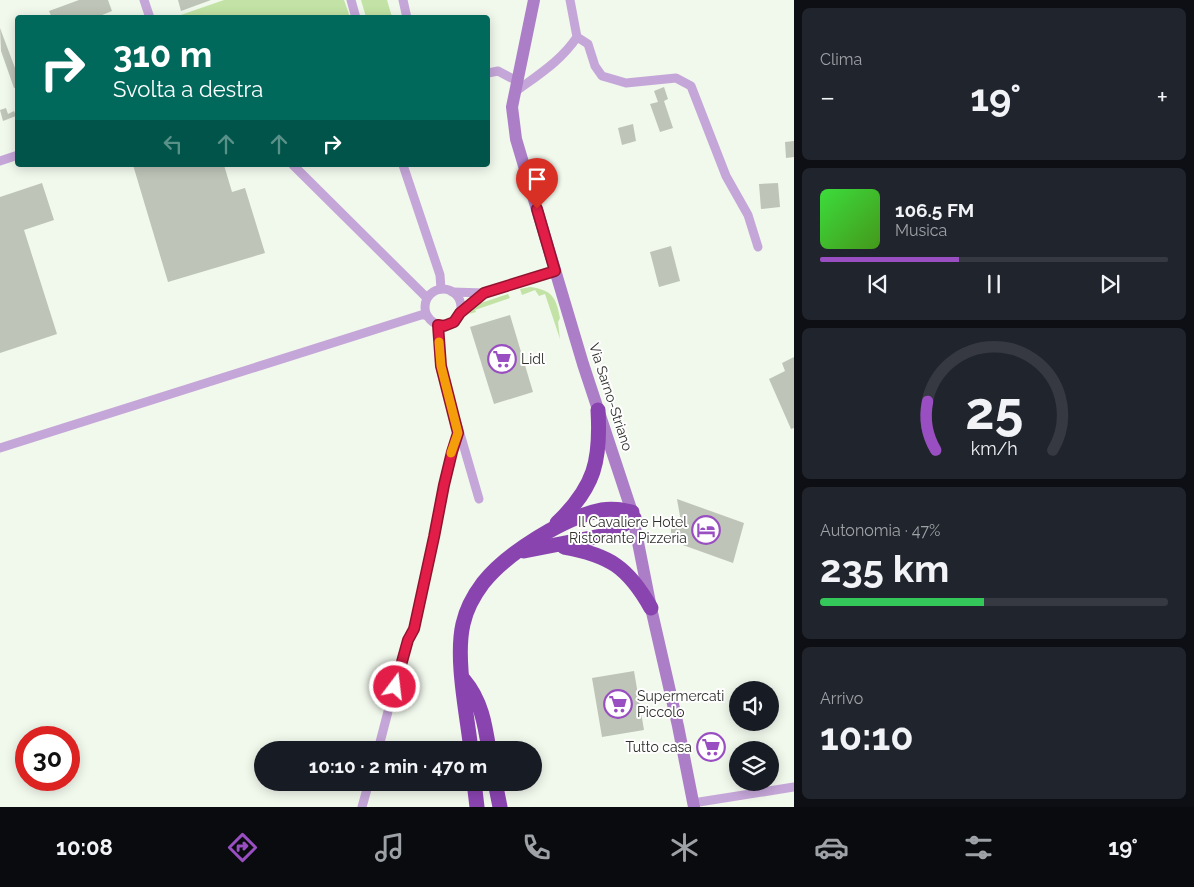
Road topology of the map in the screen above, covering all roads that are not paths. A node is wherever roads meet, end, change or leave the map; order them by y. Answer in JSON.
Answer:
{"nodes":[{"id":1,"x":144,"y":0,"type":"edge"},
{"id":2,"x":351,"y":0,"type":"edge"},
{"id":3,"x":403,"y":0,"type":"edge"},
{"id":4,"x":534,"y":0,"type":"edge"},
{"id":5,"x":570,"y":0,"type":"edge"},
{"id":6,"x":149,"y":15,"type":"edge"},
{"id":7,"x":355,"y":15,"type":"edge"},
{"id":8,"x":406,"y":15,"type":"edge"},
{"id":9,"x":577,"y":37,"type":"junction"},
{"id":10,"x":490,"y":73,"type":"edge"},
{"id":11,"x":516,"y":86,"type":"junction"},
{"id":12,"x":15,"y":156,"type":"edge"},
{"id":13,"x":0,"y":161,"type":"edge"},
{"id":14,"x":295,"y":167,"type":"edge"},
{"id":15,"x":404,"y":167,"type":"edge"},
{"id":16,"x":758,"y":247,"type":"dead end"},
{"id":17,"x":555,"y":271,"type":"junction"},
{"id":18,"x":441,"y":289,"type":"junction"},
{"id":19,"x":452,"y":292,"type":"junction"},
{"id":20,"x":484,"y":293,"type":"junction"},
{"id":21,"x":427,"y":298,"type":"junction"},
{"id":22,"x":460,"y":313,"type":"junction"},
{"id":23,"x":426,"y":315,"type":"junction"},
{"id":24,"x":438,"y":325,"type":"junction"},
{"id":25,"x":598,"y":410,"type":"junction"},
{"id":26,"x":458,"y":433,"type":"junction"},
{"id":27,"x":0,"y":448,"type":"edge"},
{"id":28,"x":479,"y":498,"type":"dead end"},
{"id":29,"x":633,"y":515,"type":"junction"},
{"id":30,"x":548,"y":531,"type":"junction"},
{"id":31,"x":557,"y":545,"type":"junction"},
{"id":32,"x":518,"y":551,"type":"junction"},
{"id":33,"x":651,"y":608,"type":"junction"},
{"id":34,"x":462,"y":679,"type":"junction"},
{"id":35,"x":380,"y":741,"type":"edge"},
{"id":36,"x":470,"y":741,"type":"edge"},
{"id":37,"x":487,"y":741,"type":"edge"},
{"id":38,"x":794,"y":787,"type":"edge"},
{"id":39,"x":366,"y":791,"type":"edge"},
{"id":40,"x":475,"y":791,"type":"edge"},
{"id":41,"x":497,"y":791,"type":"edge"},
{"id":42,"x":693,"y":805,"type":"edge"},
{"id":43,"x":362,"y":807,"type":"edge"},
{"id":44,"x":478,"y":807,"type":"edge"},
{"id":45,"x":500,"y":807,"type":"edge"}],
"edges":[{"from":1,"to":6,"type":"street"},
{"from":2,"to":7,"type":"street"},
{"from":3,"to":8,"type":"street"},
{"from":4,"to":11,"type":"main road","name":"Via Sarno-Striano"},
{"from":5,"to":9,"type":"street"},
{"from":9,"to":11,"type":"street"},
{"from":9,"to":16,"type":"street"},
{"from":10,"to":11,"type":"street"},
{"from":11,"to":17,"type":"main road","name":"Via Sarno-Striano"},
{"from":12,"to":13,"type":"street"},
{"from":14,"to":21,"type":"street"},
{"from":15,"to":18,"type":"street"},
{"from":17,"to":20,"type":"street"},
{"from":17,"to":25,"type":"main road","name":"Via Sarno-Striano"},
{"from":18,"to":19,"type":"street"},
{"from":18,"to":21,"type":"street"},
{"from":19,"to":20,"type":"street"},
{"from":19,"to":22,"type":"street"},
{"from":20,"to":22,"type":"street"},
{"from":21,"to":23,"type":"street"},
{"from":22,"to":24,"type":"street"},
{"from":23,"to":24,"type":"street"},
{"from":23,"to":27,"type":"street"},
{"from":24,"to":26,"type":"street"},
{"from":25,"to":29,"type":"main road","name":"Via Sarno-Striano"},
{"from":25,"to":30,"type":"highway"},
{"from":26,"to":28,"type":"street"},
{"from":26,"to":35,"type":"street"},
{"from":29,"to":30,"type":"highway"},
{"from":29,"to":31,"type":"highway"},
{"from":29,"to":33,"type":"main road","name":"Via Sarno-Striano"},
{"from":30,"to":32,"type":"highway"},
{"from":31,"to":32,"type":"highway"},
{"from":31,"to":33,"type":"highway"},
{"from":32,"to":34,"type":"highway"},
{"from":33,"to":42,"type":"main road","name":"Via Sarno-Striano"},
{"from":34,"to":36,"type":"highway"},
{"from":34,"to":37,"type":"highway"},
{"from":38,"to":42,"type":"street"},
{"from":39,"to":43,"type":"street"},
{"from":40,"to":44,"type":"highway"},
{"from":41,"to":45,"type":"highway"}]}
